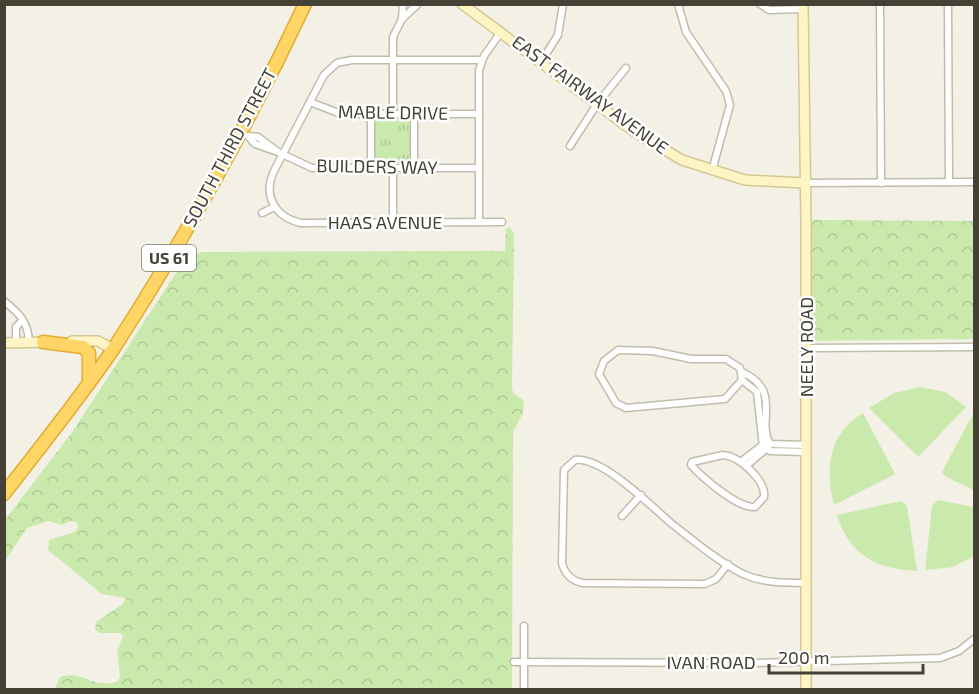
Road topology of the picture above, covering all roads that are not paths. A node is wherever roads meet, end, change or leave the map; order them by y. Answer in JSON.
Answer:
{"nodes":[{"id":1,"x":304,"y":4,"type":"edge"},
{"id":2,"x":403,"y":4,"type":"edge"},
{"id":3,"x":462,"y":4,"type":"edge"},
{"id":4,"x":563,"y":4,"type":"edge"},
{"id":5,"x":678,"y":4,"type":"edge"},
{"id":6,"x":760,"y":4,"type":"edge"},
{"id":7,"x":880,"y":4,"type":"edge"},
{"id":8,"x":948,"y":4,"type":"edge"},
{"id":9,"x":415,"y":5,"type":"edge"},
{"id":10,"x":803,"y":7,"type":"edge"},
{"id":11,"x":402,"y":19,"type":"junction"},
{"id":12,"x":501,"y":31,"type":"junction"},
{"id":13,"x":392,"y":60,"type":"junction"},
{"id":14,"x":482,"y":60,"type":"junction"},
{"id":15,"x":541,"y":62,"type":"junction"},
{"id":16,"x":626,"y":68,"type":"dead end"},
{"id":17,"x":310,"y":102,"type":"junction"},
{"id":18,"x":597,"y":104,"type":"junction"},
{"id":19,"x":372,"y":114,"type":"junction"},
{"id":20,"x":393,"y":114,"type":"junction"},
{"id":21,"x":414,"y":114,"type":"junction"},
{"id":22,"x":479,"y":114,"type":"junction"},
{"id":23,"x":245,"y":134,"type":"junction"},
{"id":24,"x":570,"y":146,"type":"dead end"},
{"id":25,"x":280,"y":153,"type":"junction"},
{"id":26,"x":371,"y":168,"type":"junction"},
{"id":27,"x":393,"y":168,"type":"junction"},
{"id":28,"x":414,"y":168,"type":"junction"},
{"id":29,"x":479,"y":168,"type":"junction"},
{"id":30,"x":712,"y":172,"type":"junction"},
{"id":31,"x":949,"y":182,"type":"junction"},
{"id":32,"x":804,"y":183,"type":"junction"},
{"id":33,"x":881,"y":183,"type":"junction"},
{"id":34,"x":975,"y":183,"type":"edge"},
{"id":35,"x":274,"y":207,"type":"junction"},
{"id":36,"x":262,"y":213,"type":"dead end"},
{"id":37,"x":479,"y":222,"type":"junction"},
{"id":38,"x":502,"y":222,"type":"dead end"},
{"id":39,"x":393,"y":223,"type":"junction"},
{"id":40,"x":4,"y":300,"type":"edge"},
{"id":41,"x":22,"y":321,"type":"junction"},
{"id":42,"x":16,"y":342,"type":"junction"},
{"id":43,"x":28,"y":342,"type":"junction"},
{"id":44,"x":43,"y":342,"type":"junction"},
{"id":45,"x":4,"y":343,"type":"edge"},
{"id":46,"x":806,"y":348,"type":"junction"},
{"id":47,"x":975,"y":348,"type":"edge"},
{"id":48,"x":113,"y":349,"type":"junction"},
{"id":49,"x":742,"y":372,"type":"junction"},
{"id":50,"x":742,"y":380,"type":"junction"},
{"id":51,"x":89,"y":381,"type":"junction"},
{"id":52,"x":764,"y":421,"type":"junction"},
{"id":53,"x":767,"y":445,"type":"junction"},
{"id":54,"x":807,"y":448,"type":"junction"},
{"id":55,"x":744,"y":464,"type":"junction"},
{"id":56,"x":4,"y":494,"type":"edge"},
{"id":57,"x":641,"y":495,"type":"junction"},
{"id":58,"x":622,"y":516,"type":"dead end"},
{"id":59,"x":728,"y":564,"type":"junction"},
{"id":60,"x":806,"y":583,"type":"junction"},
{"id":61,"x":524,"y":626,"type":"dead end"},
{"id":62,"x":975,"y":639,"type":"edge"},
{"id":63,"x":806,"y":660,"type":"junction"},
{"id":64,"x":514,"y":662,"type":"dead end"},
{"id":65,"x":524,"y":662,"type":"junction"},
{"id":66,"x":524,"y":690,"type":"edge"},
{"id":67,"x":806,"y":690,"type":"edge"}],
"edges":[{"from":1,"to":23,"type":"highway","name":"SOUTH THIRD STREET","number":"US 61"},
{"from":2,"to":11,"type":"street"},
{"from":3,"to":12,"type":"street","name":"EAST FAIRWAY AVENUE"},
{"from":4,"to":15,"type":"street"},
{"from":5,"to":30,"type":"street"},
{"from":6,"to":10,"type":"street"},
{"from":7,"to":33,"type":"street"},
{"from":8,"to":31,"type":"street"},
{"from":9,"to":11,"type":"street"},
{"from":10,"to":32,"type":"street","name":"NEELY ROAD"},
{"from":11,"to":13,"type":"street"},
{"from":12,"to":14,"type":"street"},
{"from":12,"to":15,"type":"street","name":"EAST FAIRWAY AVENUE"},
{"from":13,"to":14,"type":"street"},
{"from":13,"to":17,"type":"street"},
{"from":13,"to":20,"type":"street"},
{"from":14,"to":22,"type":"street"},
{"from":15,"to":18,"type":"street","name":"EAST FAIRWAY AVENUE"},
{"from":16,"to":18,"type":"street"},
{"from":17,"to":19,"type":"street","name":"MABLE DRIVE"},
{"from":17,"to":25,"type":"street"},
{"from":18,"to":24,"type":"street"},
{"from":18,"to":30,"type":"street","name":"EAST FAIRWAY AVENUE"},
{"from":19,"to":20,"type":"street","name":"MABLE DRIVE"},
{"from":19,"to":26,"type":"street"},
{"from":20,"to":21,"type":"street","name":"MABLE DRIVE"},
{"from":21,"to":22,"type":"street","name":"MABLE DRIVE"},
{"from":21,"to":28,"type":"street"},
{"from":22,"to":29,"type":"street"},
{"from":23,"to":25,"type":"street","name":"BUILDERS WAY"},
{"from":23,"to":48,"type":"highway","name":"SOUTH THIRD STREET","number":"US 61"},
{"from":25,"to":26,"type":"street","name":"BUILDERS WAY"},
{"from":25,"to":35,"type":"street"},
{"from":26,"to":27,"type":"street","name":"BUILDERS WAY"},
{"from":27,"to":28,"type":"street","name":"BUILDERS WAY"},
{"from":27,"to":39,"type":"street"},
{"from":28,"to":29,"type":"street","name":"BUILDERS WAY"},
{"from":29,"to":37,"type":"street"},
{"from":30,"to":32,"type":"street","name":"EAST FAIRWAY AVENUE"},
{"from":31,"to":33,"type":"street","name":"EAST FAIRWAY AVENUE"},
{"from":31,"to":34,"type":"street","name":"EAST FAIRWAY AVENUE"},
{"from":32,"to":33,"type":"street","name":"EAST FAIRWAY AVENUE"},
{"from":32,"to":46,"type":"street","name":"NEELY ROAD"},
{"from":35,"to":36,"type":"street"},
{"from":35,"to":39,"type":"street","name":"HAAS AVENUE"},
{"from":37,"to":38,"type":"street","name":"HAAS AVENUE"},
{"from":37,"to":39,"type":"street","name":"HAAS AVENUE"},
{"from":40,"to":41,"type":"street"},
{"from":41,"to":42,"type":"street"},
{"from":41,"to":43,"type":"street"},
{"from":42,"to":43,"type":"street"},
{"from":42,"to":45,"type":"street"},
{"from":43,"to":44,"type":"street"},
{"from":44,"to":48,"type":"street"},
{"from":44,"to":51,"type":"highway"},
{"from":46,"to":47,"type":"street"},
{"from":46,"to":54,"type":"street","name":"NEELY ROAD"},
{"from":48,"to":51,"type":"highway","name":"SOUTH THIRD STREET","number":"US 61"},
{"from":49,"to":50,"type":"street"},
{"from":49,"to":50,"type":"street"},
{"from":49,"to":52,"type":"street"},
{"from":50,"to":52,"type":"street"},
{"from":51,"to":56,"type":"highway","name":"SOUTH THIRD STREET","number":"US 61"},
{"from":52,"to":53,"type":"street"},
{"from":53,"to":54,"type":"street"},
{"from":53,"to":55,"type":"street"},
{"from":54,"to":60,"type":"street","name":"NEELY ROAD"},
{"from":55,"to":55,"type":"street"},
{"from":57,"to":58,"type":"street"},
{"from":57,"to":59,"type":"street"},
{"from":57,"to":59,"type":"street"},
{"from":59,"to":60,"type":"street"},
{"from":60,"to":63,"type":"street","name":"NEELY ROAD"},
{"from":61,"to":65,"type":"street"},
{"from":62,"to":63,"type":"street","name":"IVAN ROAD"},
{"from":63,"to":65,"type":"street","name":"IVAN ROAD"},
{"from":63,"to":67,"type":"street","name":"NEELY ROAD"},
{"from":64,"to":65,"type":"street","name":"IVAN ROAD"},
{"from":65,"to":66,"type":"street"}]}
